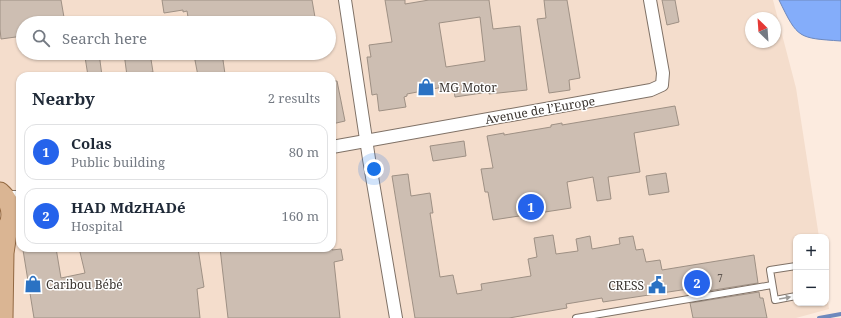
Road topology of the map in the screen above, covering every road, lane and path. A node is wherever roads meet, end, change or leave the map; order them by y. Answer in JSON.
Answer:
{"nodes":[{"id":1,"x":345,"y":0,"type":"edge"},
{"id":2,"x":650,"y":0,"type":"edge"},
{"id":3,"x":366,"y":141,"type":"junction"},
{"id":4,"x":336,"y":146,"type":"edge"},
{"id":5,"x":5,"y":194,"type":"edge"},
{"id":6,"x":10,"y":224,"type":"edge"},
{"id":7,"x":793,"y":266,"type":"edge"},
{"id":8,"x":772,"y":285,"type":"junction"},
{"id":9,"x":793,"y":297,"type":"edge"},
{"id":10,"x":0,"y":312,"type":"edge"},
{"id":11,"x":3,"y":318,"type":"edge"},
{"id":12,"x":396,"y":318,"type":"edge"},
{"id":13,"x":576,"y":318,"type":"edge"}],
"edges":[{"from":1,"to":3,"type":"street"},
{"from":2,"to":3,"type":"street","name":"Avenue de l’Europe"},
{"from":3,"to":4,"type":"street","name":"Avenue de l’Europe"},
{"from":3,"to":12,"type":"street"},
{"from":5,"to":6,"type":"main road"},
{"from":6,"to":11,"type":"main road"},
{"from":7,"to":8,"type":"lane"},
{"from":8,"to":9,"type":"lane","one_way":true},
{"from":8,"to":13,"type":"lane"},
{"from":10,"to":11,"type":"main road"}]}
